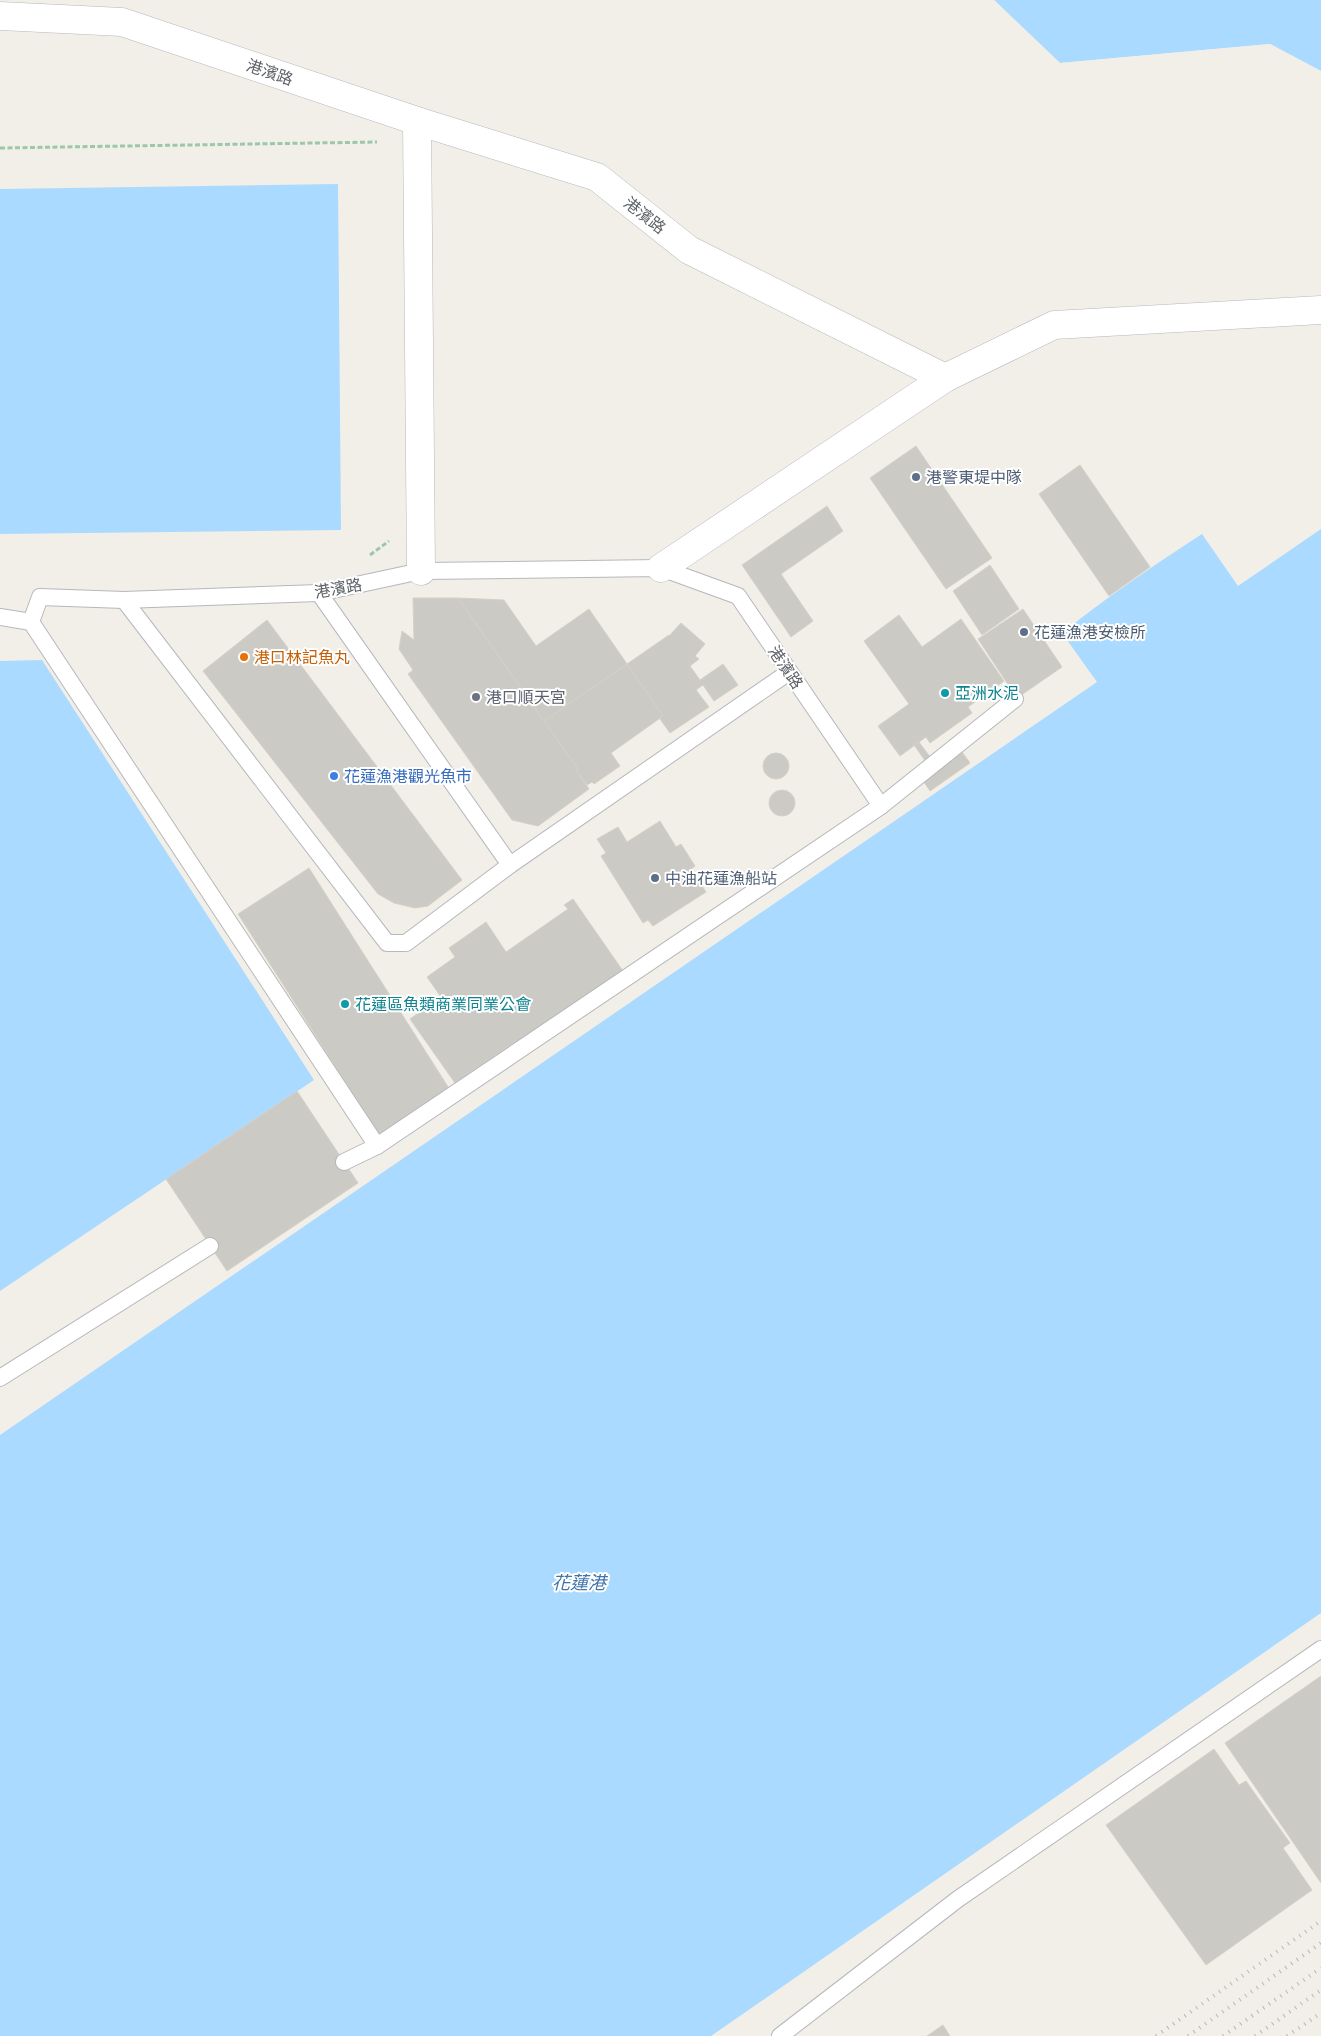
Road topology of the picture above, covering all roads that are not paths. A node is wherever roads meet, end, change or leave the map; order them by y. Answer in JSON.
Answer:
{"nodes":[{"id":1,"x":0,"y":16,"type":"edge"},
{"id":2,"x":417,"y":122,"type":"junction"},
{"id":3,"x":1321,"y":310,"type":"edge"},
{"id":4,"x":945,"y":378,"type":"junction"},
{"id":5,"x":661,"y":568,"type":"junction"},
{"id":6,"x":421,"y":571,"type":"junction"},
{"id":7,"x":318,"y":593,"type":"junction"},
{"id":8,"x":124,"y":600,"type":"junction"},
{"id":9,"x":0,"y":617,"type":"edge"},
{"id":10,"x":31,"y":622,"type":"junction"},
{"id":11,"x":789,"y":672,"type":"junction"},
{"id":12,"x":1015,"y":698,"type":"dead end"},
{"id":13,"x":880,"y":806,"type":"junction"},
{"id":14,"x":510,"y":865,"type":"junction"},
{"id":15,"x":378,"y":1146,"type":"junction"},
{"id":16,"x":344,"y":1162,"type":"dead end"},
{"id":17,"x":210,"y":1246,"type":"dead end"},
{"id":18,"x":0,"y":1378,"type":"edge"},
{"id":19,"x":1321,"y":1649,"type":"edge"},
{"id":20,"x":780,"y":2036,"type":"edge"}],
"edges":[{"from":1,"to":2,"type":"street","name":"港濱路"},
{"from":2,"to":4,"type":"street","name":"港濱路"},
{"from":2,"to":6,"type":"street"},
{"from":3,"to":4,"type":"street"},
{"from":4,"to":5,"type":"street"},
{"from":5,"to":6,"type":"lane","name":"港濱路"},
{"from":5,"to":11,"type":"lane","name":"港濱路"},
{"from":6,"to":7,"type":"lane","name":"港濱路"},
{"from":7,"to":8,"type":"lane","name":"港濱路"},
{"from":7,"to":14,"type":"lane"},
{"from":8,"to":10,"type":"lane","name":"港濱路"},
{"from":8,"to":14,"type":"lane"},
{"from":9,"to":10,"type":"lane"},
{"from":10,"to":15,"type":"lane"},
{"from":11,"to":13,"type":"lane","name":"港濱路"},
{"from":11,"to":14,"type":"lane"},
{"from":12,"to":13,"type":"lane"},
{"from":13,"to":15,"type":"lane"},
{"from":15,"to":16,"type":"lane"},
{"from":17,"to":18,"type":"lane"},
{"from":19,"to":20,"type":"lane"}]}
